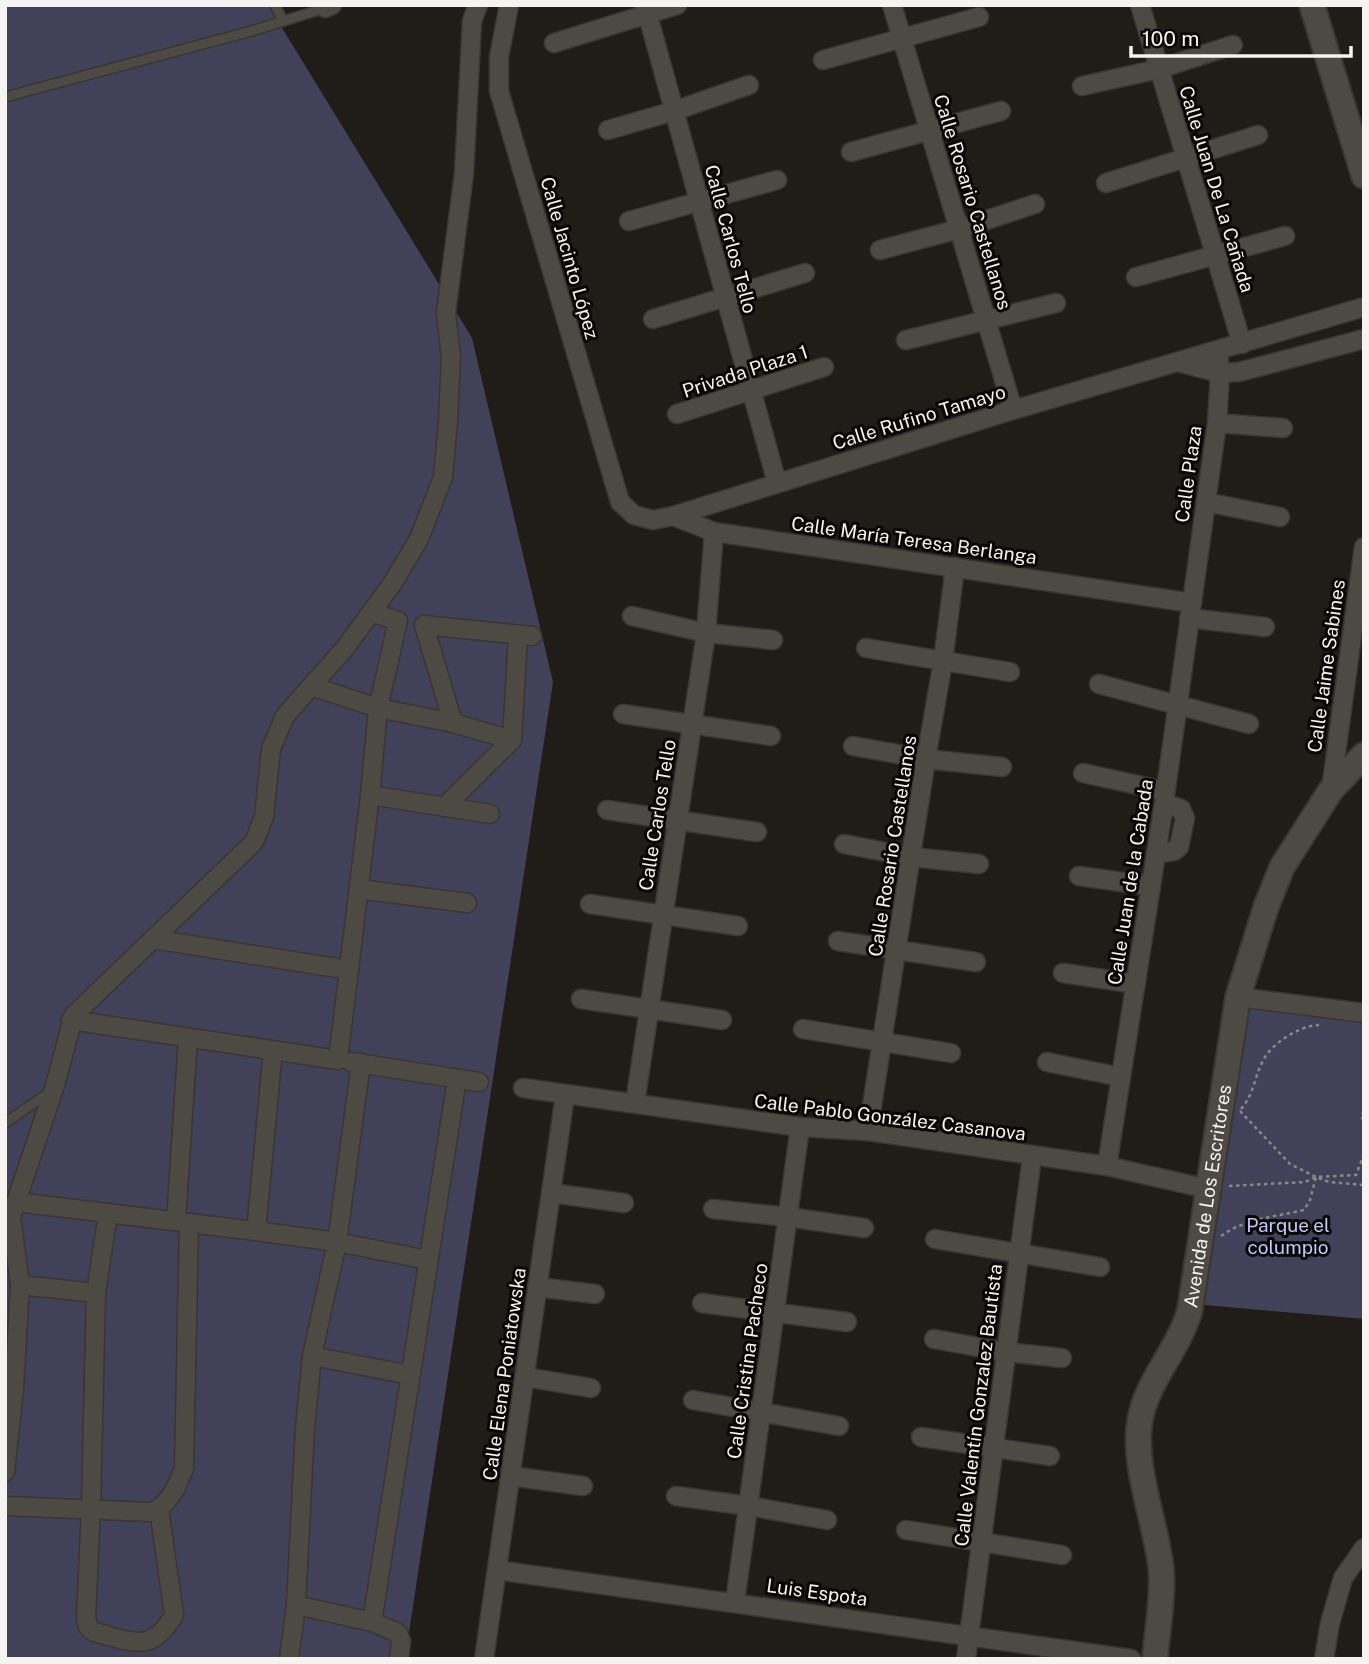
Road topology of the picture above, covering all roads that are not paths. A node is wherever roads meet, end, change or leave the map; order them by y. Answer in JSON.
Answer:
{"nodes":[{"id":1,"x":275,"y":5,"type":"edge"},
{"id":2,"x":478,"y":5,"type":"edge"},
{"id":3,"x":509,"y":5,"type":"edge"},
{"id":4,"x":677,"y":5,"type":"edge"},
{"id":5,"x":892,"y":5,"type":"edge"},
{"id":6,"x":1140,"y":5,"type":"edge"},
{"id":7,"x":1312,"y":5,"type":"edge"},
{"id":8,"x":327,"y":6,"type":"edge"},
{"id":9,"x":646,"y":9,"type":"edge"},
{"id":10,"x":979,"y":17,"type":"dead end"},
{"id":11,"x":283,"y":21,"type":"junction"},
{"id":12,"x":902,"y":38,"type":"junction"},
{"id":13,"x":554,"y":43,"type":"dead end"},
{"id":14,"x":1233,"y":45,"type":"dead end"},
{"id":15,"x":823,"y":60,"type":"dead end"},
{"id":16,"x":1159,"y":69,"type":"junction"},
{"id":17,"x":749,"y":85,"type":"dead end"},
{"id":18,"x":1082,"y":86,"type":"dead end"},
{"id":19,"x":5,"y":97,"type":"edge"},
{"id":20,"x":674,"y":111,"type":"junction"},
{"id":21,"x":1001,"y":111,"type":"dead end"},
{"id":22,"x":608,"y":130,"type":"dead end"},
{"id":23,"x":930,"y":131,"type":"junction"},
{"id":24,"x":1258,"y":135,"type":"dead end"},
{"id":25,"x":851,"y":152,"type":"dead end"},
{"id":26,"x":1186,"y":158,"type":"junction"},
{"id":27,"x":1364,"y":176,"type":"edge"},
{"id":28,"x":777,"y":180,"type":"dead end"},
{"id":29,"x":1106,"y":183,"type":"dead end"},
{"id":30,"x":700,"y":202,"type":"junction"},
{"id":31,"x":1035,"y":204,"type":"dead end"},
{"id":32,"x":629,"y":221,"type":"dead end"},
{"id":33,"x":959,"y":229,"type":"junction"},
{"id":34,"x":1285,"y":236,"type":"dead end"},
{"id":35,"x":880,"y":250,"type":"dead end"},
{"id":36,"x":1215,"y":256,"type":"junction"},
{"id":37,"x":805,"y":273,"type":"dead end"},
{"id":38,"x":1136,"y":277,"type":"dead end"},
{"id":39,"x":725,"y":296,"type":"junction"},
{"id":40,"x":1056,"y":303,"type":"dead end"},
{"id":41,"x":1364,"y":307,"type":"edge"},
{"id":42,"x":653,"y":318,"type":"dead end"},
{"id":43,"x":986,"y":320,"type":"junction"},
{"id":44,"x":1364,"y":339,"type":"edge"},
{"id":45,"x":906,"y":340,"type":"dead end"},
{"id":46,"x":1242,"y":344,"type":"junction"},
{"id":47,"x":1218,"y":350,"type":"junction"},
{"id":48,"x":1178,"y":362,"type":"junction"},
{"id":49,"x":824,"y":368,"type":"dead end"},
{"id":50,"x":1220,"y":373,"type":"junction"},
{"id":51,"x":751,"y":390,"type":"junction"},
{"id":52,"x":1013,"y":411,"type":"junction"},
{"id":53,"x":677,"y":414,"type":"dead end"},
{"id":54,"x":1217,"y":423,"type":"junction"},
{"id":55,"x":1283,"y":428,"type":"dead end"},
{"id":56,"x":777,"y":483,"type":"junction"},
{"id":57,"x":1206,"y":502,"type":"junction"},
{"id":58,"x":634,"y":515,"type":"joint"},
{"id":59,"x":673,"y":516,"type":"junction"},
{"id":60,"x":1280,"y":517,"type":"dead end"},
{"id":61,"x":714,"y":532,"type":"junction"},
{"id":62,"x":1364,"y":547,"type":"edge"},
{"id":63,"x":955,"y":568,"type":"junction"},
{"id":64,"x":1190,"y":611,"type":"junction"},
{"id":65,"x":371,"y":612,"type":"junction"},
{"id":66,"x":632,"y":616,"type":"dead end"},
{"id":67,"x":398,"y":621,"type":"junction"},
{"id":68,"x":424,"y":625,"type":"junction"},
{"id":69,"x":1265,"y":627,"type":"dead end"},
{"id":70,"x":706,"y":633,"type":"junction"},
{"id":71,"x":773,"y":640,"type":"dead end"},
{"id":72,"x":866,"y":648,"type":"dead end"},
{"id":73,"x":943,"y":661,"type":"junction"},
{"id":74,"x":1010,"y":672,"type":"dead end"},
{"id":75,"x":1099,"y":684,"type":"dead end"},
{"id":76,"x":312,"y":686,"type":"junction"},
{"id":77,"x":1178,"y":706,"type":"junction"},
{"id":78,"x":378,"y":708,"type":"junction"},
{"id":79,"x":623,"y":714,"type":"dead end"},
{"id":80,"x":453,"y":723,"type":"junction"},
{"id":81,"x":1249,"y":724,"type":"dead end"},
{"id":82,"x":692,"y":726,"type":"junction"},
{"id":83,"x":771,"y":736,"type":"dead end"},
{"id":84,"x":512,"y":740,"type":"junction"},
{"id":85,"x":853,"y":746,"type":"dead end"},
{"id":86,"x":1364,"y":755,"type":"edge"},
{"id":87,"x":926,"y":759,"type":"junction"},
{"id":88,"x":1002,"y":767,"type":"dead end"},
{"id":89,"x":1083,"y":772,"type":"dead end"},
{"id":90,"x":1331,"y":790,"type":"junction"},
{"id":91,"x":370,"y":795,"type":"junction"},
{"id":92,"x":1165,"y":797,"type":"junction"},
{"id":93,"x":444,"y":807,"type":"junction"},
{"id":94,"x":607,"y":810,"type":"dead end"},
{"id":95,"x":490,"y":814,"type":"dead end"},
{"id":96,"x":677,"y":819,"type":"junction"},
{"id":97,"x":757,"y":832,"type":"dead end"},
{"id":98,"x":844,"y":844,"type":"dead end"},
{"id":99,"x":911,"y":857,"type":"junction"},
{"id":100,"x":979,"y":864,"type":"dead end"},
{"id":101,"x":1079,"y":876,"type":"dead end"},
{"id":102,"x":1151,"y":886,"type":"junction"},
{"id":103,"x":359,"y":889,"type":"junction"},
{"id":104,"x":467,"y":903,"type":"dead end"},
{"id":105,"x":590,"y":904,"type":"dead end"},
{"id":106,"x":663,"y":915,"type":"junction"},
{"id":107,"x":738,"y":926,"type":"dead end"},
{"id":108,"x":153,"y":939,"type":"junction"},
{"id":109,"x":838,"y":941,"type":"dead end"},
{"id":110,"x":897,"y":951,"type":"junction"},
{"id":111,"x":976,"y":962,"type":"dead end"},
{"id":112,"x":349,"y":970,"type":"junction"},
{"id":113,"x":1063,"y":973,"type":"dead end"},
{"id":114,"x":1136,"y":984,"type":"junction"},
{"id":115,"x":1238,"y":997,"type":"junction"},
{"id":116,"x":582,"y":999,"type":"dead end"},
{"id":117,"x":648,"y":1008,"type":"junction"},
{"id":118,"x":1364,"y":1013,"type":"edge"},
{"id":119,"x":71,"y":1020,"type":"junction"},
{"id":120,"x":722,"y":1020,"type":"dead end"},
{"id":121,"x":803,"y":1029,"type":"dead end"},
{"id":122,"x":188,"y":1038,"type":"junction"},
{"id":123,"x":882,"y":1042,"type":"junction"},
{"id":124,"x":273,"y":1050,"type":"junction"},
{"id":125,"x":951,"y":1054,"type":"dead end"},
{"id":126,"x":338,"y":1060,"type":"junction"},
{"id":127,"x":1047,"y":1062,"type":"dead end"},
{"id":128,"x":361,"y":1063,"type":"junction"},
{"id":129,"x":1121,"y":1077,"type":"junction"},
{"id":130,"x":457,"y":1079,"type":"junction"},
{"id":131,"x":479,"y":1082,"type":"dead end"},
{"id":132,"x":523,"y":1088,"type":"dead end"},
{"id":133,"x":54,"y":1089,"type":"junction"},
{"id":134,"x":565,"y":1095,"type":"junction"},
{"id":135,"x":635,"y":1104,"type":"junction"},
{"id":136,"x":5,"y":1123,"type":"edge"},
{"id":137,"x":800,"y":1127,"type":"junction"},
{"id":138,"x":868,"y":1131,"type":"junction"},
{"id":139,"x":1032,"y":1157,"type":"junction"},
{"id":140,"x":1107,"y":1166,"type":"junction"},
{"id":141,"x":1208,"y":1187,"type":"junction"},
{"id":142,"x":551,"y":1193,"type":"junction"},
{"id":143,"x":624,"y":1203,"type":"dead end"},
{"id":144,"x":713,"y":1209,"type":"dead end"},
{"id":145,"x":108,"y":1213,"type":"junction"},
{"id":146,"x":11,"y":1214,"type":"edge"},
{"id":147,"x":788,"y":1217,"type":"junction"},
{"id":148,"x":183,"y":1222,"type":"junction"},
{"id":149,"x":864,"y":1228,"type":"dead end"},
{"id":150,"x":256,"y":1231,"type":"junction"},
{"id":151,"x":935,"y":1239,"type":"dead end"},
{"id":152,"x":337,"y":1241,"type":"junction"},
{"id":153,"x":1019,"y":1254,"type":"junction"},
{"id":154,"x":428,"y":1260,"type":"junction"},
{"id":155,"x":1100,"y":1267,"type":"dead end"},
{"id":156,"x":20,"y":1285,"type":"junction"},
{"id":157,"x":537,"y":1287,"type":"junction"},
{"id":158,"x":96,"y":1293,"type":"junction"},
{"id":159,"x":594,"y":1294,"type":"dead end"},
{"id":160,"x":702,"y":1303,"type":"dead end"},
{"id":161,"x":775,"y":1314,"type":"junction"},
{"id":162,"x":847,"y":1322,"type":"dead end"},
{"id":163,"x":934,"y":1339,"type":"dead end"},
{"id":164,"x":1006,"y":1352,"type":"junction"},
{"id":165,"x":312,"y":1356,"type":"junction"},
{"id":166,"x":1062,"y":1358,"type":"dead end"},
{"id":167,"x":410,"y":1375,"type":"junction"},
{"id":168,"x":524,"y":1377,"type":"junction"},
{"id":169,"x":591,"y":1388,"type":"dead end"},
{"id":170,"x":693,"y":1400,"type":"dead end"},
{"id":171,"x":761,"y":1413,"type":"junction"},
{"id":172,"x":839,"y":1426,"type":"dead end"},
{"id":173,"x":921,"y":1437,"type":"dead end"},
{"id":174,"x":993,"y":1449,"type":"junction"},
{"id":175,"x":1050,"y":1456,"type":"dead end"},
{"id":176,"x":5,"y":1472,"type":"edge"},
{"id":177,"x":510,"y":1476,"type":"junction"},
{"id":178,"x":583,"y":1486,"type":"dead end"},
{"id":179,"x":676,"y":1496,"type":"dead end"},
{"id":180,"x":5,"y":1506,"type":"edge"},
{"id":181,"x":748,"y":1506,"type":"junction"},
{"id":182,"x":91,"y":1508,"type":"junction"},
{"id":183,"x":159,"y":1509,"type":"junction"},
{"id":184,"x":827,"y":1520,"type":"dead end"},
{"id":185,"x":906,"y":1530,"type":"dead end"},
{"id":186,"x":981,"y":1543,"type":"junction"},
{"id":187,"x":1364,"y":1548,"type":"edge"},
{"id":188,"x":1062,"y":1555,"type":"dead end"},
{"id":189,"x":497,"y":1570,"type":"junction"},
{"id":190,"x":735,"y":1602,"type":"junction"},
{"id":191,"x":296,"y":1605,"type":"junction"},
{"id":192,"x":372,"y":1622,"type":"junction"},
{"id":193,"x":969,"y":1635,"type":"junction"},
{"id":194,"x":289,"y":1659,"type":"edge"},
{"id":195,"x":398,"y":1659,"type":"edge"},
{"id":196,"x":484,"y":1659,"type":"edge"},
{"id":197,"x":966,"y":1659,"type":"edge"},
{"id":198,"x":1131,"y":1659,"type":"edge"},
{"id":199,"x":1155,"y":1659,"type":"edge"},
{"id":200,"x":1324,"y":1659,"type":"edge"}],
"edges":[{"from":1,"to":11,"type":"lane"},
{"from":2,"to":65,"type":"street"},
{"from":3,"to":58,"type":"street","name":"Calle Jacinto López"},
{"from":4,"to":9,"type":"street"},
{"from":5,"to":12,"type":"street","name":"Calle Rosario Castellanos"},
{"from":6,"to":16,"type":"street","name":"Calle Juan De La Cañada"},
{"from":7,"to":27,"type":"main road"},
{"from":8,"to":11,"type":"lane"},
{"from":9,"to":13,"type":"street"},
{"from":9,"to":20,"type":"street","name":"Calle Carlos Tello"},
{"from":10,"to":12,"type":"street"},
{"from":11,"to":19,"type":"lane"},
{"from":12,"to":15,"type":"street"},
{"from":12,"to":23,"type":"street","name":"Calle Rosario Castellanos"},
{"from":14,"to":16,"type":"street"},
{"from":16,"to":18,"type":"street"},
{"from":16,"to":26,"type":"street","name":"Calle Juan De La Cañada"},
{"from":17,"to":20,"type":"street"},
{"from":20,"to":22,"type":"street"},
{"from":20,"to":30,"type":"street","name":"Calle Carlos Tello"},
{"from":21,"to":23,"type":"street"},
{"from":23,"to":25,"type":"street"},
{"from":23,"to":33,"type":"street","name":"Calle Rosario Castellanos"},
{"from":24,"to":26,"type":"street"},
{"from":26,"to":29,"type":"street"},
{"from":26,"to":36,"type":"street","name":"Calle Juan De La Cañada"},
{"from":28,"to":30,"type":"street"},
{"from":30,"to":32,"type":"street"},
{"from":30,"to":39,"type":"street","name":"Calle Carlos Tello"},
{"from":31,"to":33,"type":"street"},
{"from":33,"to":35,"type":"street"},
{"from":33,"to":43,"type":"street","name":"Calle Rosario Castellanos"},
{"from":34,"to":36,"type":"street"},
{"from":36,"to":38,"type":"street"},
{"from":36,"to":46,"type":"street","name":"Calle Juan De La Cañada"},
{"from":37,"to":39,"type":"street"},
{"from":39,"to":42,"type":"street"},
{"from":39,"to":51,"type":"street","name":"Calle Carlos Tello"},
{"from":40,"to":43,"type":"street"},
{"from":41,"to":46,"type":"street","name":"Calle Rufino Tamayo"},
{"from":43,"to":45,"type":"street"},
{"from":43,"to":52,"type":"street","name":"Calle Rosario Castellanos"},
{"from":44,"to":50,"type":"street"},
{"from":46,"to":47,"type":"street","name":"Calle Rufino Tamayo"},
{"from":47,"to":48,"type":"street","name":"Calle Rufino Tamayo"},
{"from":47,"to":50,"type":"street","name":"Calle Plaza"},
{"from":48,"to":50,"type":"street"},
{"from":48,"to":52,"type":"street","name":"Calle Rufino Tamayo"},
{"from":49,"to":51,"type":"street","name":"Privada Plaza 1"},
{"from":50,"to":54,"type":"street","name":"Calle Plaza"},
{"from":51,"to":53,"type":"street","name":"Privada Plaza 1"},
{"from":51,"to":56,"type":"street","name":"Calle Carlos Tello"},
{"from":52,"to":56,"type":"street","name":"Calle Rufino Tamayo"},
{"from":54,"to":55,"type":"street"},
{"from":54,"to":57,"type":"street","name":"Calle Plaza"},
{"from":56,"to":59,"type":"street","name":"Calle Rufino Tamayo"},
{"from":57,"to":60,"type":"street"},
{"from":57,"to":64,"type":"street","name":"Calle Plaza"},
{"from":58,"to":59,"type":"street","name":"Calle María Teresa Berlanga"},
{"from":59,"to":61,"type":"street","name":"Calle María Teresa Berlanga"},
{"from":61,"to":63,"type":"street","name":"Calle María Teresa Berlanga"},
{"from":61,"to":70,"type":"street","name":"Calle Carlos Tello"},
{"from":62,"to":90,"type":"street","name":"Calle Jaime Sabines"},
{"from":63,"to":64,"type":"street","name":"Calle María Teresa Berlanga"},
{"from":63,"to":73,"type":"street","name":"Calle Rosario Castellanos"},
{"from":64,"to":69,"type":"street","name":"Calle María Teresa Berlanga"},
{"from":64,"to":77,"type":"street","name":"Calle Juan de la Cabada"},
{"from":65,"to":67,"type":"street"},
{"from":65,"to":76,"type":"street"},
{"from":66,"to":70,"type":"street"},
{"from":67,"to":68,"type":"street"},
{"from":67,"to":78,"type":"street"},
{"from":68,"to":80,"type":"street"},
{"from":68,"to":84,"type":"street"},
{"from":70,"to":71,"type":"street"},
{"from":70,"to":82,"type":"street","name":"Calle Carlos Tello"},
{"from":72,"to":73,"type":"street"},
{"from":73,"to":74,"type":"street"},
{"from":73,"to":87,"type":"street","name":"Calle Rosario Castellanos"},
{"from":75,"to":77,"type":"street"},
{"from":76,"to":78,"type":"street"},
{"from":76,"to":108,"type":"street"},
{"from":77,"to":81,"type":"street"},
{"from":77,"to":92,"type":"street","name":"Calle Juan de la Cabada"},
{"from":78,"to":80,"type":"street"},
{"from":78,"to":91,"type":"street"},
{"from":79,"to":82,"type":"street"},
{"from":80,"to":84,"type":"street"},
{"from":82,"to":83,"type":"street"},
{"from":82,"to":96,"type":"street","name":"Calle Carlos Tello"},
{"from":84,"to":93,"type":"street"},
{"from":85,"to":87,"type":"street"},
{"from":86,"to":90,"type":"main road","name":"Avenida de Los Escritores"},
{"from":87,"to":88,"type":"street"},
{"from":87,"to":99,"type":"street","name":"Calle Rosario Castellanos"},
{"from":89,"to":92,"type":"street"},
{"from":90,"to":115,"type":"main road","name":"Avenida de Los Escritores"},
{"from":91,"to":93,"type":"street"},
{"from":91,"to":103,"type":"street"},
{"from":92,"to":102,"type":"street","name":"Calle Juan de la Cabada"},
{"from":93,"to":95,"type":"street"},
{"from":94,"to":96,"type":"street"},
{"from":96,"to":97,"type":"street"},
{"from":96,"to":106,"type":"street","name":"Calle Carlos Tello"},
{"from":98,"to":99,"type":"street"},
{"from":99,"to":100,"type":"street"},
{"from":99,"to":110,"type":"street","name":"Calle Rosario Castellanos"},
{"from":101,"to":102,"type":"street"},
{"from":102,"to":114,"type":"street","name":"Calle Juan de la Cabada"},
{"from":103,"to":104,"type":"street"},
{"from":103,"to":112,"type":"street"},
{"from":105,"to":106,"type":"street"},
{"from":106,"to":107,"type":"street"},
{"from":106,"to":117,"type":"street","name":"Calle Carlos Tello"},
{"from":108,"to":112,"type":"street"},
{"from":108,"to":119,"type":"street"},
{"from":109,"to":110,"type":"street"},
{"from":110,"to":111,"type":"street"},
{"from":110,"to":123,"type":"street","name":"Calle Rosario Castellanos"},
{"from":112,"to":126,"type":"street"},
{"from":113,"to":114,"type":"street"},
{"from":114,"to":129,"type":"street","name":"Calle Juan de la Cabada"},
{"from":115,"to":118,"type":"street"},
{"from":115,"to":141,"type":"main road","name":"Avenida de Los Escritores"},
{"from":116,"to":117,"type":"street"},
{"from":117,"to":120,"type":"street"},
{"from":117,"to":135,"type":"street","name":"Calle Carlos Tello"},
{"from":119,"to":122,"type":"street"},
{"from":119,"to":133,"type":"street"},
{"from":121,"to":123,"type":"street"},
{"from":122,"to":124,"type":"street"},
{"from":122,"to":148,"type":"street"},
{"from":123,"to":125,"type":"street"},
{"from":123,"to":138,"type":"street","name":"Calle Rosario Castellanos"},
{"from":124,"to":126,"type":"street"},
{"from":124,"to":150,"type":"street"},
{"from":126,"to":128,"type":"street"},
{"from":127,"to":129,"type":"street"},
{"from":128,"to":130,"type":"street"},
{"from":128,"to":152,"type":"street"},
{"from":129,"to":140,"type":"street","name":"Calle Juan de la Cabada"},
{"from":130,"to":131,"type":"street"},
{"from":130,"to":154,"type":"street"},
{"from":132,"to":134,"type":"street","name":"Calle Pablo González Casanova"},
{"from":133,"to":136,"type":"lane"},
{"from":133,"to":146,"type":"street"},
{"from":134,"to":135,"type":"street","name":"Calle Pablo González Casanova"},
{"from":134,"to":142,"type":"street","name":"Calle Elena Poniatowska"},
{"from":135,"to":137,"type":"street","name":"Calle Pablo González Casanova"},
{"from":137,"to":138,"type":"street","name":"Calle Pablo González Casanova"},
{"from":137,"to":147,"type":"street","name":"Calle Cristina Pacheco"},
{"from":138,"to":139,"type":"street","name":"Calle Pablo González Casanova"},
{"from":139,"to":140,"type":"street","name":"Calle Pablo González Casanova"},
{"from":139,"to":153,"type":"street","name":"Calle Valentín Gonzalez Bautista"},
{"from":140,"to":141,"type":"street","name":"Calle Pablo González Casanova"},
{"from":141,"to":199,"type":"main road","name":"Avenida de Los Escritores"},
{"from":142,"to":143,"type":"street"},
{"from":142,"to":157,"type":"street","name":"Calle Elena Poniatowska"},
{"from":144,"to":147,"type":"street"},
{"from":145,"to":146,"type":"street"},
{"from":145,"to":148,"type":"street"},
{"from":145,"to":158,"type":"street"},
{"from":146,"to":156,"type":"street"},
{"from":147,"to":149,"type":"street"},
{"from":147,"to":161,"type":"street","name":"Calle Cristina Pacheco"},
{"from":148,"to":150,"type":"street"},
{"from":148,"to":183,"type":"street"},
{"from":150,"to":152,"type":"street"},
{"from":151,"to":153,"type":"street"},
{"from":152,"to":154,"type":"street"},
{"from":152,"to":165,"type":"street"},
{"from":153,"to":155,"type":"street"},
{"from":153,"to":164,"type":"street","name":"Calle Valentín Gonzalez Bautista"},
{"from":154,"to":167,"type":"street"},
{"from":156,"to":158,"type":"street"},
{"from":156,"to":176,"type":"street"},
{"from":157,"to":159,"type":"street"},
{"from":157,"to":168,"type":"street","name":"Calle Elena Poniatowska"},
{"from":158,"to":182,"type":"street"},
{"from":160,"to":161,"type":"street"},
{"from":161,"to":162,"type":"street"},
{"from":161,"to":171,"type":"street","name":"Calle Cristina Pacheco"},
{"from":163,"to":164,"type":"street"},
{"from":164,"to":166,"type":"street"},
{"from":164,"to":174,"type":"street","name":"Calle Valentín Gonzalez Bautista"},
{"from":165,"to":167,"type":"street"},
{"from":165,"to":191,"type":"street"},
{"from":167,"to":192,"type":"street"},
{"from":168,"to":169,"type":"street"},
{"from":168,"to":177,"type":"street","name":"Calle Elena Poniatowska"},
{"from":170,"to":171,"type":"street"},
{"from":171,"to":172,"type":"street"},
{"from":171,"to":181,"type":"street","name":"Calle Cristina Pacheco"},
{"from":173,"to":174,"type":"street"},
{"from":174,"to":175,"type":"street"},
{"from":174,"to":186,"type":"street","name":"Calle Valentín Gonzalez Bautista"},
{"from":177,"to":178,"type":"street"},
{"from":177,"to":189,"type":"street","name":"Calle Elena Poniatowska"},
{"from":179,"to":181,"type":"street"},
{"from":180,"to":182,"type":"street"},
{"from":181,"to":184,"type":"street"},
{"from":181,"to":190,"type":"street","name":"Calle Cristina Pacheco"},
{"from":182,"to":183,"type":"street"},
{"from":182,"to":183,"type":"street"},
{"from":185,"to":186,"type":"street"},
{"from":186,"to":188,"type":"street"},
{"from":186,"to":193,"type":"street","name":"Calle Valentín Gonzalez Bautista"},
{"from":187,"to":200,"type":"street"},
{"from":189,"to":190,"type":"street","name":"Luis Espota"},
{"from":189,"to":196,"type":"street","name":"Calle Elena Poniatowska"},
{"from":190,"to":193,"type":"street","name":"Luis Espota"},
{"from":191,"to":192,"type":"street"},
{"from":191,"to":194,"type":"street"},
{"from":192,"to":195,"type":"street"},
{"from":193,"to":197,"type":"street","name":"Calle Valentín Gonzalez Bautista"},
{"from":193,"to":198,"type":"street","name":"Luis Espota"}]}
